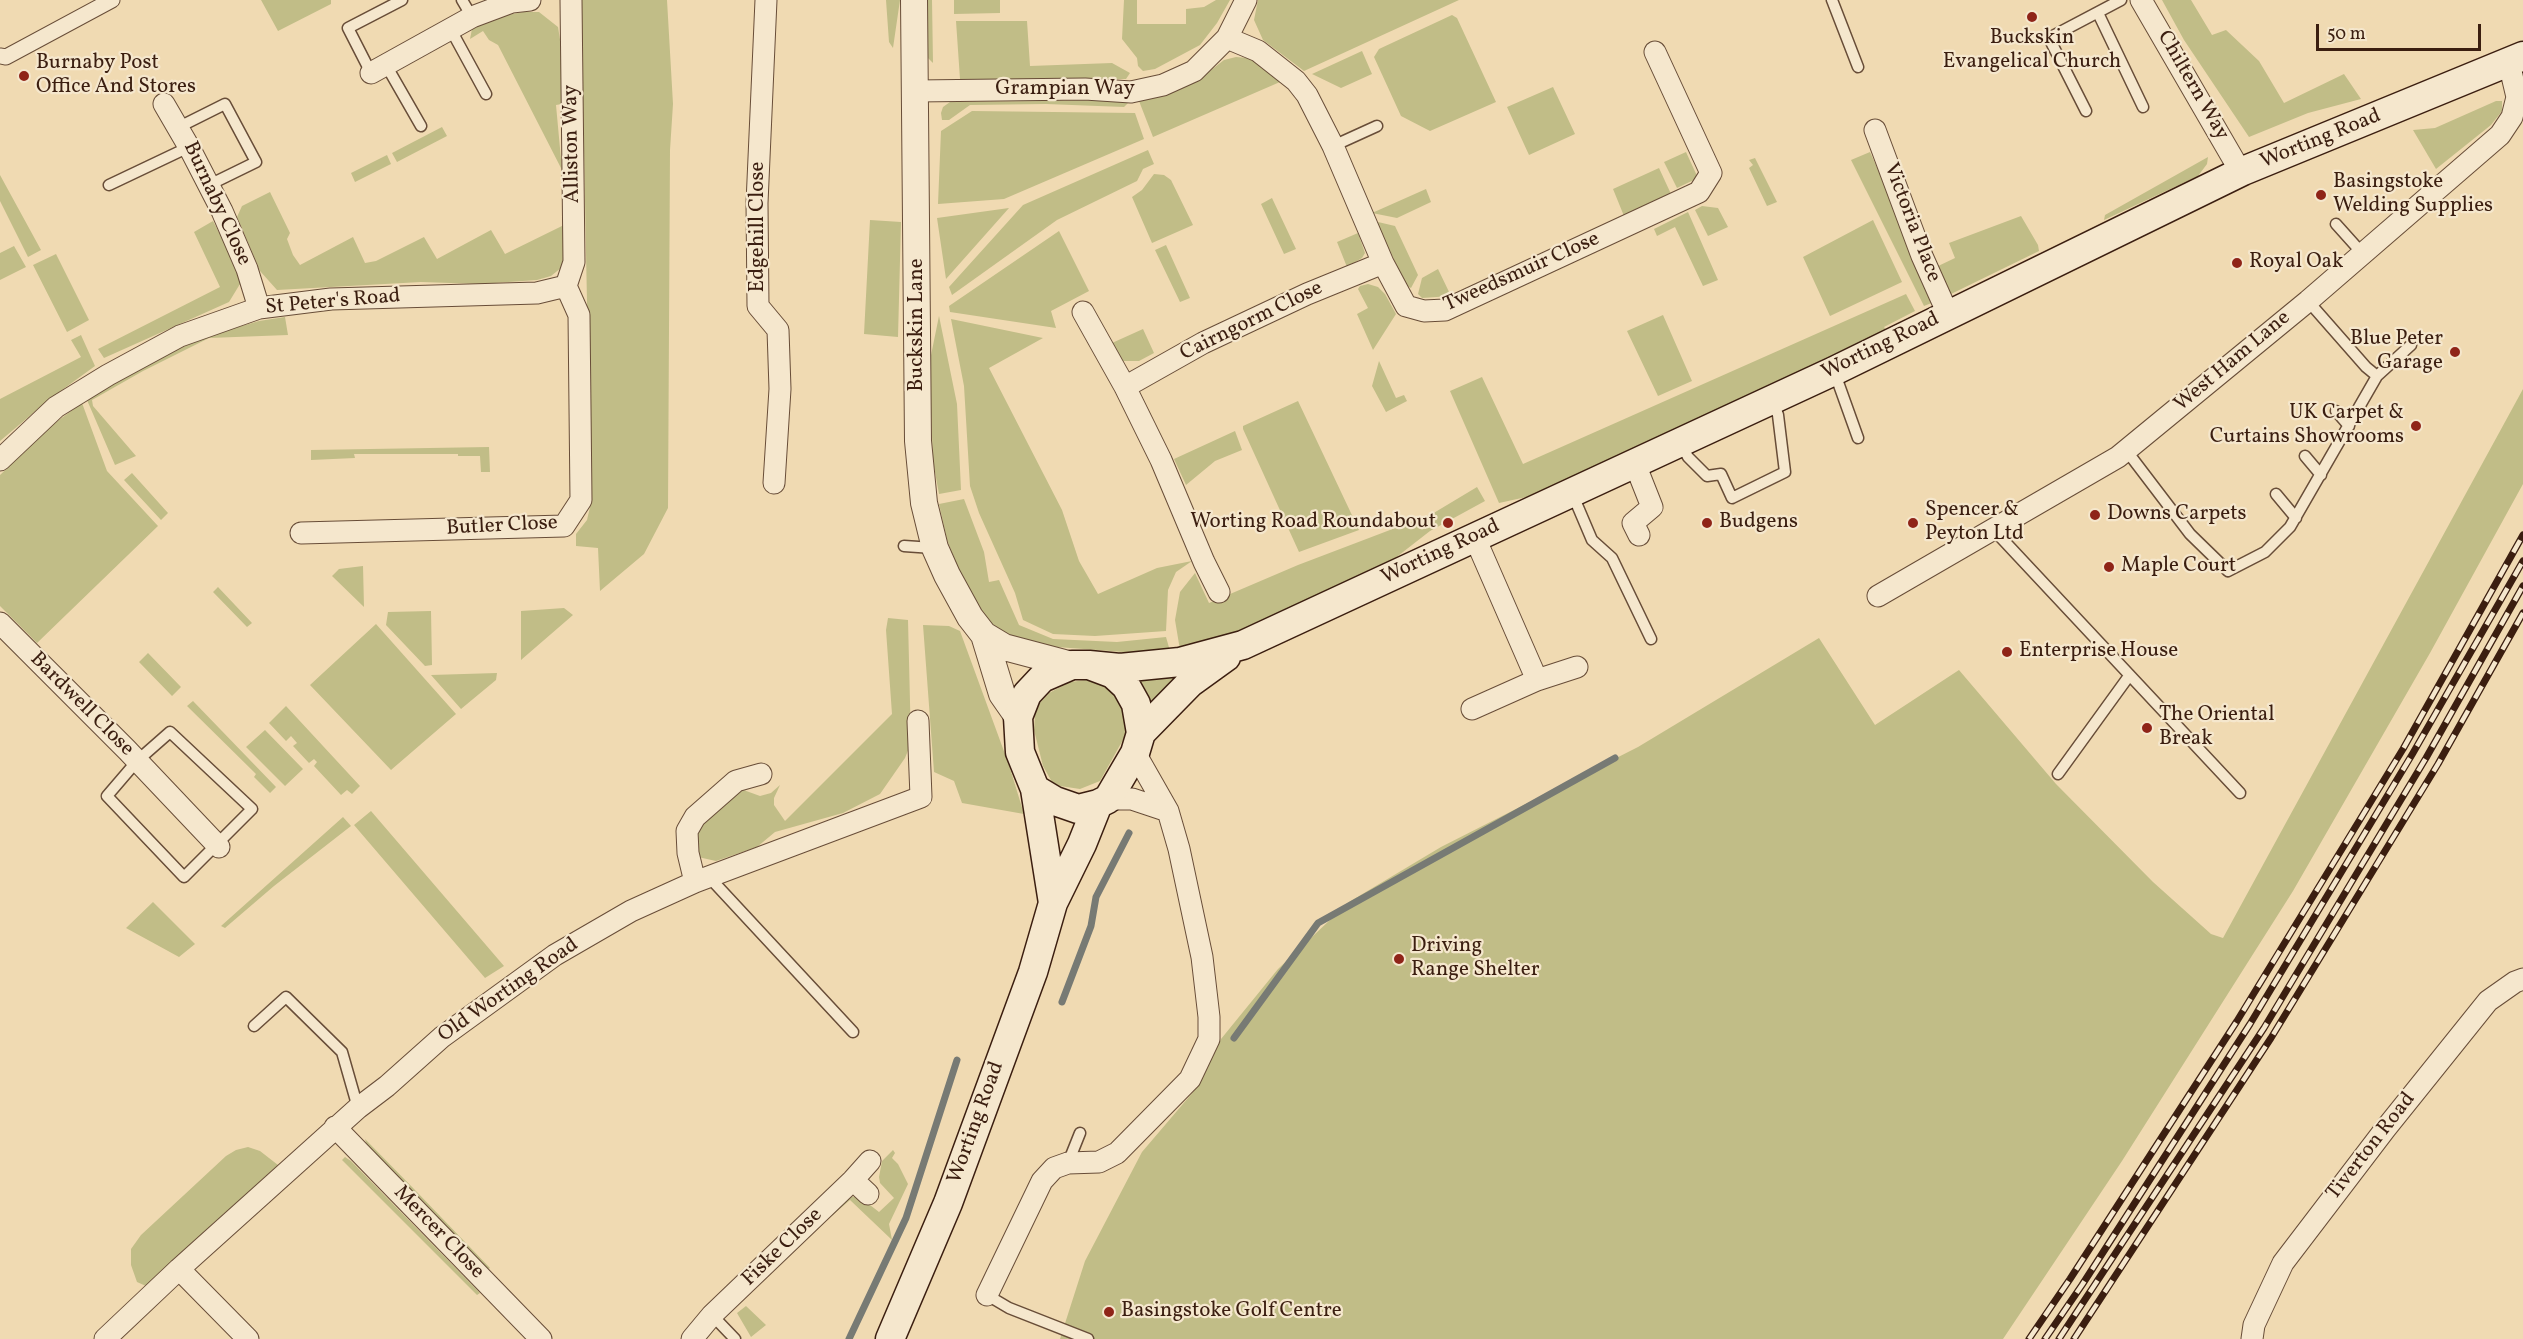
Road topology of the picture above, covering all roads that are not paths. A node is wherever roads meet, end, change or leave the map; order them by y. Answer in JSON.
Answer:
{"nodes":[{"id":1,"x":112,"y":0,"type":"edge"},
{"id":2,"x":402,"y":0,"type":"edge"},
{"id":3,"x":530,"y":0,"type":"edge"},
{"id":4,"x":571,"y":0,"type":"edge"},
{"id":5,"x":766,"y":0,"type":"edge"},
{"id":6,"x":914,"y":0,"type":"edge"},
{"id":7,"x":1246,"y":0,"type":"edge"},
{"id":8,"x":1832,"y":0,"type":"edge"},
{"id":9,"x":2121,"y":0,"type":"edge"},
{"id":10,"x":2141,"y":0,"type":"edge"},
{"id":11,"x":467,"y":9,"type":"edge"},
{"id":12,"x":2098,"y":13,"type":"junction"},
{"id":13,"x":450,"y":28,"type":"junction"},
{"id":14,"x":1227,"y":38,"type":"junction"},
{"id":15,"x":1655,"y":52,"type":"dead end"},
{"id":16,"x":0,"y":56,"type":"edge"},
{"id":17,"x":2516,"y":60,"type":"edge"},
{"id":18,"x":1858,"y":67,"type":"dead end"},
{"id":19,"x":379,"y":69,"type":"junction"},
{"id":20,"x":916,"y":91,"type":"junction"},
{"id":21,"x":486,"y":94,"type":"dead end"},
{"id":22,"x":164,"y":104,"type":"dead end"},
{"id":23,"x":2143,"y":107,"type":"dead end"},
{"id":24,"x":2086,"y":111,"type":"dead end"},
{"id":25,"x":421,"y":126,"type":"dead end"},
{"id":26,"x":1377,"y":126,"type":"dead end"},
{"id":27,"x":179,"y":128,"type":"junction"},
{"id":28,"x":1875,"y":130,"type":"dead end"},
{"id":29,"x":1333,"y":146,"type":"junction"},
{"id":30,"x":189,"y":147,"type":"junction"},
{"id":31,"x":2243,"y":171,"type":"junction"},
{"id":32,"x":109,"y":185,"type":"dead end"},
{"id":33,"x":209,"y":186,"type":"junction"},
{"id":34,"x":2336,"y":224,"type":"dead end"},
{"id":35,"x":2362,"y":253,"type":"junction"},
{"id":36,"x":1383,"y":263,"type":"junction"},
{"id":37,"x":566,"y":286,"type":"junction"},
{"id":38,"x":2308,"y":300,"type":"junction"},
{"id":39,"x":259,"y":308,"type":"junction"},
{"id":40,"x":1083,"y":312,"type":"dead end"},
{"id":41,"x":1948,"y":314,"type":"junction"},
{"id":42,"x":2411,"y":345,"type":"dead end"},
{"id":43,"x":1833,"y":371,"type":"junction"},
{"id":44,"x":2377,"y":376,"type":"junction"},
{"id":45,"x":1125,"y":387,"type":"junction"},
{"id":46,"x":1772,"y":399,"type":"junction"},
{"id":47,"x":2336,"y":411,"type":"dead end"},
{"id":48,"x":2349,"y":426,"type":"junction"},
{"id":49,"x":1858,"y":438,"type":"dead end"},
{"id":50,"x":1680,"y":443,"type":"junction"},
{"id":51,"x":2126,"y":450,"type":"junction"},
{"id":52,"x":2305,"y":456,"type":"dead end"},
{"id":53,"x":0,"y":460,"type":"edge"},
{"id":54,"x":1635,"y":464,"type":"junction"},
{"id":55,"x":2321,"y":475,"type":"junction"},
{"id":56,"x":774,"y":483,"type":"dead end"},
{"id":57,"x":1572,"y":493,"type":"junction"},
{"id":58,"x":2276,"y":494,"type":"dead end"},
{"id":59,"x":2296,"y":518,"type":"junction"},
{"id":60,"x":1992,"y":528,"type":"junction"},
{"id":61,"x":301,"y":533,"type":"dead end"},
{"id":62,"x":1639,"y":535,"type":"dead end"},
{"id":63,"x":1475,"y":538,"type":"junction"},
{"id":64,"x":904,"y":546,"type":"dead end"},
{"id":65,"x":935,"y":548,"type":"junction"},
{"id":66,"x":1219,"y":592,"type":"dead end"},
{"id":67,"x":1878,"y":596,"type":"dead end"},
{"id":68,"x":0,"y":623,"type":"edge"},
{"id":69,"x":984,"y":635,"type":"junction"},
{"id":70,"x":1651,"y":639,"type":"dead end"},
{"id":71,"x":1242,"y":645,"type":"junction"},
{"id":72,"x":1081,"y":665,"type":"junction"},
{"id":73,"x":1576,"y":667,"type":"dead end"},
{"id":74,"x":2129,"y":676,"type":"junction"},
{"id":75,"x":1537,"y":680,"type":"junction"},
{"id":76,"x":1472,"y":709,"type":"dead end"},
{"id":77,"x":1018,"y":717,"type":"junction"},
{"id":78,"x":918,"y":721,"type":"dead end"},
{"id":79,"x":1138,"y":743,"type":"junction"},
{"id":80,"x":137,"y":761,"type":"junction"},
{"id":81,"x":761,"y":774,"type":"dead end"},
{"id":82,"x":2058,"y":774,"type":"dead end"},
{"id":83,"x":1035,"y":789,"type":"junction"},
{"id":84,"x":2240,"y":793,"type":"dead end"},
{"id":85,"x":1103,"y":801,"type":"junction"},
{"id":86,"x":1168,"y":811,"type":"junction"},
{"id":87,"x":218,"y":846,"type":"junction"},
{"id":88,"x":702,"y":879,"type":"junction"},
{"id":89,"x":1053,"y":903,"type":"junction"},
{"id":90,"x":2523,"y":979,"type":"edge"},
{"id":91,"x":254,"y":1026,"type":"dead end"},
{"id":92,"x":853,"y":1032,"type":"dead end"},
{"id":93,"x":358,"y":1108,"type":"junction"},
{"id":94,"x":335,"y":1127,"type":"junction"},
{"id":95,"x":1080,"y":1133,"type":"dead end"},
{"id":96,"x":870,"y":1161,"type":"dead end"},
{"id":97,"x":1068,"y":1163,"type":"junction"},
{"id":98,"x":178,"y":1269,"type":"junction"},
{"id":99,"x":987,"y":1295,"type":"joint"},
{"id":100,"x":712,"y":1316,"type":"junction"},
{"id":101,"x":105,"y":1339,"type":"edge"},
{"id":102,"x":248,"y":1339,"type":"edge"},
{"id":103,"x":541,"y":1339,"type":"edge"},
{"id":104,"x":692,"y":1339,"type":"edge"},
{"id":105,"x":735,"y":1339,"type":"edge"},
{"id":106,"x":890,"y":1339,"type":"edge"},
{"id":107,"x":1088,"y":1339,"type":"edge"},
{"id":108,"x":2252,"y":1339,"type":"edge"}],
"edges":[{"from":1,"to":16,"type":"street"},
{"from":2,"to":19,"type":"lane"},
{"from":3,"to":11,"type":"street"},
{"from":4,"to":37,"type":"street","name":"Alliston Way"},
{"from":5,"to":56,"type":"street","name":"Edgehill Close"},
{"from":6,"to":20,"type":"street","name":"Buckskin Lane"},
{"from":7,"to":14,"type":"street","name":"Grampian Way"},
{"from":8,"to":18,"type":"lane"},
{"from":9,"to":12,"type":"lane"},
{"from":10,"to":31,"type":"street","name":"Chiltern Way"},
{"from":11,"to":13,"type":"street"},
{"from":12,"to":23,"type":"lane"},
{"from":12,"to":24,"type":"lane"},
{"from":13,"to":19,"type":"street"},
{"from":13,"to":21,"type":"lane"},
{"from":14,"to":20,"type":"street","name":"Grampian Way"},
{"from":14,"to":29,"type":"street","name":"Tweedsmuir Close"},
{"from":15,"to":36,"type":"street","name":"Tweedsmuir Close"},
{"from":17,"to":31,"type":"main road","name":"Worting Road"},
{"from":17,"to":35,"type":"street","name":"West Ham Lane"},
{"from":19,"to":25,"type":"lane"},
{"from":20,"to":65,"type":"street","name":"Buckskin Lane"},
{"from":22,"to":27,"type":"street","name":"Burnaby Close"},
{"from":26,"to":29,"type":"lane"},
{"from":27,"to":30,"type":"street","name":"Burnaby Close"},
{"from":27,"to":33,"type":"lane"},
{"from":28,"to":41,"type":"street","name":"Victoria Place"},
{"from":29,"to":36,"type":"street","name":"Tweedsmuir Close"},
{"from":30,"to":32,"type":"lane"},
{"from":30,"to":33,"type":"street","name":"Burnaby Close"},
{"from":31,"to":41,"type":"main road","name":"Worting Road"},
{"from":33,"to":39,"type":"street","name":"Burnaby Close"},
{"from":34,"to":35,"type":"lane"},
{"from":35,"to":38,"type":"street","name":"West Ham Lane"},
{"from":36,"to":45,"type":"street","name":"Cairngorm Close"},
{"from":37,"to":39,"type":"street","name":"St Peter's Road"},
{"from":37,"to":61,"type":"street","name":"Butler Close"},
{"from":38,"to":44,"type":"lane"},
{"from":38,"to":51,"type":"street","name":"West Ham Lane"},
{"from":39,"to":53,"type":"street","name":"St Peter's Road"},
{"from":40,"to":45,"type":"street"},
{"from":41,"to":43,"type":"main road","name":"Worting Road"},
{"from":42,"to":44,"type":"lane"},
{"from":43,"to":46,"type":"main road","name":"Worting Road"},
{"from":43,"to":49,"type":"lane"},
{"from":44,"to":48,"type":"lane"},
{"from":45,"to":66,"type":"street"},
{"from":46,"to":50,"type":"main road","name":"Worting Road"},
{"from":46,"to":50,"type":"lane"},
{"from":47,"to":48,"type":"lane"},
{"from":48,"to":55,"type":"lane"},
{"from":50,"to":54,"type":"main road","name":"Worting Road"},
{"from":51,"to":59,"type":"lane"},
{"from":51,"to":60,"type":"street","name":"West Ham Lane"},
{"from":52,"to":55,"type":"lane"},
{"from":54,"to":57,"type":"main road","name":"Worting Road"},
{"from":54,"to":62,"type":"street"},
{"from":55,"to":59,"type":"lane"},
{"from":57,"to":63,"type":"main road","name":"Worting Road"},
{"from":57,"to":70,"type":"lane"},
{"from":58,"to":59,"type":"lane"},
{"from":60,"to":67,"type":"street","name":"West Ham Lane"},
{"from":60,"to":74,"type":"lane"},
{"from":63,"to":71,"type":"main road","name":"Worting Road"},
{"from":63,"to":75,"type":"street"},
{"from":64,"to":65,"type":"lane"},
{"from":65,"to":69,"type":"street","name":"Buckskin Lane"},
{"from":68,"to":80,"type":"street","name":"Bardwell Close"},
{"from":69,"to":72,"type":"street","name":"Buckskin Lane"},
{"from":69,"to":77,"type":"street","name":"Buckskin Lane"},
{"from":71,"to":72,"type":"main road","name":"Worting Road"},
{"from":71,"to":79,"type":"main road","name":"Worting Road"},
{"from":72,"to":77,"type":"main road"},
{"from":72,"to":79,"type":"main road"},
{"from":73,"to":75,"type":"street"},
{"from":74,"to":82,"type":"lane"},
{"from":74,"to":84,"type":"lane"},
{"from":75,"to":76,"type":"street"},
{"from":77,"to":83,"type":"main road"},
{"from":78,"to":88,"type":"street","name":"Old Worting Road"},
{"from":79,"to":85,"type":"main road"},
{"from":79,"to":86,"type":"street"},
{"from":80,"to":87,"type":"street","name":"Bardwell Close"},
{"from":80,"to":87,"type":"lane","name":"Bardwell Close"},
{"from":80,"to":87,"type":"lane","name":"Bardwell Close"},
{"from":81,"to":88,"type":"street"},
{"from":83,"to":85,"type":"main road"},
{"from":83,"to":89,"type":"main road","name":"Worting Road"},
{"from":85,"to":86,"type":"street"},
{"from":85,"to":89,"type":"main road","name":"Worting Road"},
{"from":86,"to":97,"type":"street"},
{"from":88,"to":92,"type":"lane"},
{"from":88,"to":93,"type":"street","name":"Old Worting Road"},
{"from":89,"to":106,"type":"main road","name":"Worting Road"},
{"from":90,"to":108,"type":"street","name":"Tiverton Road"},
{"from":91,"to":93,"type":"lane"},
{"from":93,"to":94,"type":"street","name":"Old Worting Road"},
{"from":94,"to":98,"type":"street","name":"Old Worting Road"},
{"from":94,"to":103,"type":"street","name":"Mercer Close"},
{"from":95,"to":97,"type":"lane"},
{"from":96,"to":100,"type":"street","name":"Fiske Close"},
{"from":97,"to":99,"type":"street"},
{"from":98,"to":101,"type":"street","name":"Old Worting Road"},
{"from":98,"to":102,"type":"street"},
{"from":99,"to":107,"type":"lane"},
{"from":100,"to":104,"type":"street","name":"Fiske Close"},
{"from":100,"to":105,"type":"lane"}]}
